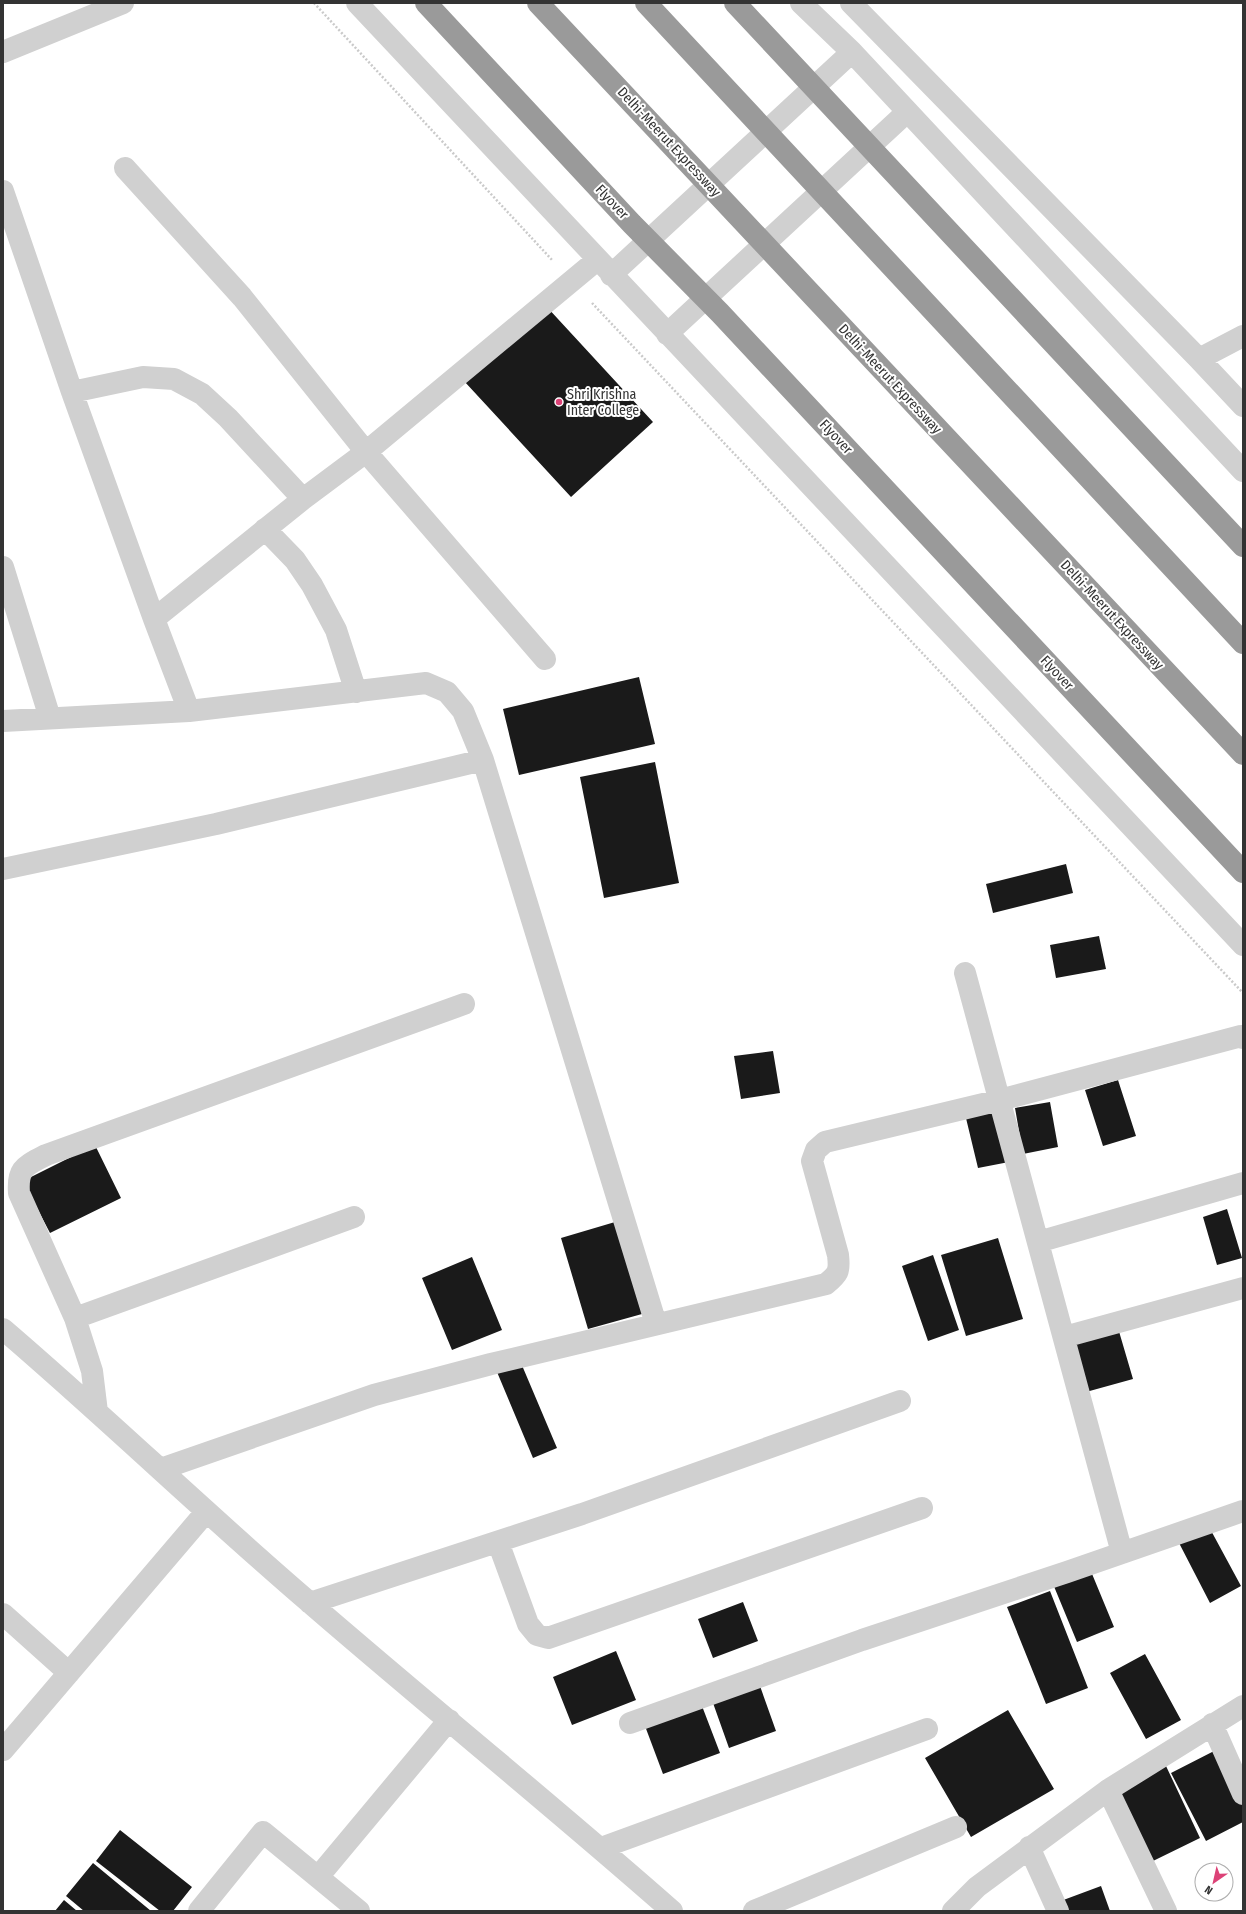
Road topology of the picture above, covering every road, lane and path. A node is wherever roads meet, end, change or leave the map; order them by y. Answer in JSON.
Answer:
{"nodes":[{"id":1,"x":124,"y":3,"type":"edge"},
{"id":2,"x":314,"y":3,"type":"edge"},
{"id":3,"x":357,"y":3,"type":"edge"},
{"id":4,"x":426,"y":3,"type":"edge"},
{"id":5,"x":538,"y":3,"type":"edge"},
{"id":6,"x":646,"y":3,"type":"edge"},
{"id":7,"x":735,"y":3,"type":"edge"},
{"id":8,"x":801,"y":3,"type":"edge"},
{"id":9,"x":851,"y":3,"type":"edge"},
{"id":10,"x":3,"y":52,"type":"edge"},
{"id":11,"x":852,"y":52,"type":"junction"},
{"id":12,"x":907,"y":112,"type":"junction"},
{"id":13,"x":125,"y":168,"type":"dead end"},
{"id":14,"x":3,"y":191,"type":"edge"},
{"id":15,"x":604,"y":267,"type":"junction"},
{"id":16,"x":572,"y":281,"type":"junction"},
{"id":17,"x":667,"y":334,"type":"junction"},
{"id":18,"x":1243,"y":336,"type":"edge"},
{"id":19,"x":1200,"y":359,"type":"junction"},
{"id":20,"x":72,"y":392,"type":"junction"},
{"id":21,"x":1243,"y":406,"type":"edge"},
{"id":22,"x":366,"y":452,"type":"junction"},
{"id":23,"x":1243,"y":470,"type":"edge"},
{"id":24,"x":303,"y":499,"type":"junction"},
{"id":25,"x":265,"y":529,"type":"junction"},
{"id":26,"x":1243,"y":546,"type":"edge"},
{"id":27,"x":3,"y":567,"type":"edge"},
{"id":28,"x":154,"y":619,"type":"junction"},
{"id":29,"x":1243,"y":643,"type":"edge"},
{"id":30,"x":545,"y":659,"type":"dead end"},
{"id":31,"x":356,"y":692,"type":"junction"},
{"id":32,"x":189,"y":711,"type":"junction"},
{"id":33,"x":50,"y":718,"type":"junction"},
{"id":34,"x":3,"y":721,"type":"edge"},
{"id":35,"x":1243,"y":754,"type":"edge"},
{"id":36,"x":483,"y":760,"type":"junction"},
{"id":37,"x":3,"y":869,"type":"edge"},
{"id":38,"x":1243,"y":872,"type":"edge"},
{"id":39,"x":1243,"y":945,"type":"edge"},
{"id":40,"x":965,"y":973,"type":"dead end"},
{"id":41,"x":1243,"y":993,"type":"edge"},
{"id":42,"x":464,"y":1004,"type":"dead end"},
{"id":43,"x":1243,"y":1038,"type":"edge"},
{"id":44,"x":1000,"y":1100,"type":"junction"},
{"id":45,"x":1243,"y":1183,"type":"edge"},
{"id":46,"x":354,"y":1217,"type":"dead end"},
{"id":47,"x":1038,"y":1242,"type":"junction"},
{"id":48,"x":1243,"y":1288,"type":"edge"},
{"id":49,"x":75,"y":1318,"type":"junction"},
{"id":50,"x":656,"y":1324,"type":"junction"},
{"id":51,"x":3,"y":1330,"type":"edge"},
{"id":52,"x":1064,"y":1337,"type":"junction"},
{"id":53,"x":900,"y":1401,"type":"dead end"},
{"id":54,"x":98,"y":1412,"type":"junction"},
{"id":55,"x":161,"y":1469,"type":"junction"},
{"id":56,"x":922,"y":1508,"type":"dead end"},
{"id":57,"x":1243,"y":1511,"type":"edge"},
{"id":58,"x":206,"y":1512,"type":"junction"},
{"id":59,"x":498,"y":1542,"type":"junction"},
{"id":60,"x":1122,"y":1553,"type":"junction"},
{"id":61,"x":310,"y":1603,"type":"junction"},
{"id":62,"x":3,"y":1614,"type":"edge"},
{"id":63,"x":69,"y":1673,"type":"junction"},
{"id":64,"x":1243,"y":1706,"type":"edge"},
{"id":65,"x":449,"y":1720,"type":"junction"},
{"id":66,"x":630,"y":1722,"type":"dead end"},
{"id":67,"x":1212,"y":1724,"type":"junction"},
{"id":68,"x":927,"y":1729,"type":"dead end"},
{"id":69,"x":3,"y":1750,"type":"edge"},
{"id":70,"x":1108,"y":1790,"type":"junction"},
{"id":71,"x":1243,"y":1794,"type":"edge"},
{"id":72,"x":956,"y":1826,"type":"dead end"},
{"id":73,"x":1029,"y":1847,"type":"junction"},
{"id":74,"x":601,"y":1848,"type":"junction"},
{"id":75,"x":318,"y":1877,"type":"junction"},
{"id":76,"x":199,"y":1911,"type":"edge"},
{"id":77,"x":359,"y":1911,"type":"edge"},
{"id":78,"x":672,"y":1911,"type":"edge"},
{"id":79,"x":754,"y":1911,"type":"edge"},
{"id":80,"x":953,"y":1911,"type":"edge"},
{"id":81,"x":1058,"y":1911,"type":"edge"},
{"id":82,"x":1166,"y":1911,"type":"edge"}],
"edges":[{"from":1,"to":10,"type":"street"},
{"from":2,"to":16,"type":"path"},
{"from":3,"to":15,"type":"street"},
{"from":4,"to":38,"type":"highway","name":"Flyover","bridge":true},
{"from":5,"to":35,"type":"highway","name":"Delhi-Meerut Expressway","bridge":true},
{"from":6,"to":29,"type":"highway","bridge":true},
{"from":7,"to":26,"type":"highway","bridge":true},
{"from":8,"to":11,"type":"street"},
{"from":9,"to":19,"type":"street"},
{"from":11,"to":12,"type":"street"},
{"from":11,"to":15,"type":"street"},
{"from":12,"to":17,"type":"street"},
{"from":12,"to":23,"type":"street"},
{"from":13,"to":22,"type":"street"},
{"from":14,"to":20,"type":"street"},
{"from":15,"to":16,"type":"street"},
{"from":15,"to":17,"type":"street"},
{"from":16,"to":22,"type":"street"},
{"from":16,"to":41,"type":"path"},
{"from":17,"to":39,"type":"street"},
{"from":18,"to":19,"type":"street"},
{"from":19,"to":21,"type":"street"},
{"from":20,"to":24,"type":"street"},
{"from":20,"to":28,"type":"street"},
{"from":22,"to":24,"type":"street"},
{"from":22,"to":30,"type":"street"},
{"from":24,"to":25,"type":"street"},
{"from":25,"to":28,"type":"street"},
{"from":25,"to":31,"type":"street"},
{"from":27,"to":33,"type":"street"},
{"from":28,"to":32,"type":"street"},
{"from":31,"to":32,"type":"street"},
{"from":31,"to":36,"type":"street"},
{"from":32,"to":33,"type":"street"},
{"from":33,"to":34,"type":"street"},
{"from":36,"to":37,"type":"street"},
{"from":36,"to":50,"type":"street"},
{"from":40,"to":44,"type":"street"},
{"from":42,"to":49,"type":"street"},
{"from":43,"to":44,"type":"street"},
{"from":44,"to":47,"type":"street"},
{"from":44,"to":50,"type":"street"},
{"from":45,"to":47,"type":"street"},
{"from":46,"to":49,"type":"street"},
{"from":47,"to":52,"type":"street"},
{"from":48,"to":52,"type":"street"},
{"from":49,"to":54,"type":"street"},
{"from":50,"to":55,"type":"street"},
{"from":51,"to":54,"type":"street"},
{"from":52,"to":60,"type":"street"},
{"from":53,"to":59,"type":"street"},
{"from":54,"to":55,"type":"street"},
{"from":55,"to":58,"type":"street"},
{"from":56,"to":59,"type":"street"},
{"from":57,"to":60,"type":"street"},
{"from":58,"to":61,"type":"street"},
{"from":58,"to":63,"type":"street"},
{"from":59,"to":61,"type":"street"},
{"from":60,"to":66,"type":"street"},
{"from":61,"to":65,"type":"street"},
{"from":62,"to":63,"type":"street"},
{"from":63,"to":69,"type":"street"},
{"from":64,"to":67,"type":"street"},
{"from":65,"to":74,"type":"street"},
{"from":65,"to":75,"type":"street"},
{"from":67,"to":70,"type":"street"},
{"from":67,"to":71,"type":"street"},
{"from":68,"to":74,"type":"street"},
{"from":70,"to":73,"type":"street"},
{"from":70,"to":82,"type":"street"},
{"from":72,"to":79,"type":"street"},
{"from":73,"to":80,"type":"street"},
{"from":73,"to":81,"type":"street"},
{"from":74,"to":78,"type":"street"},
{"from":75,"to":76,"type":"street"},
{"from":75,"to":77,"type":"street"}]}
